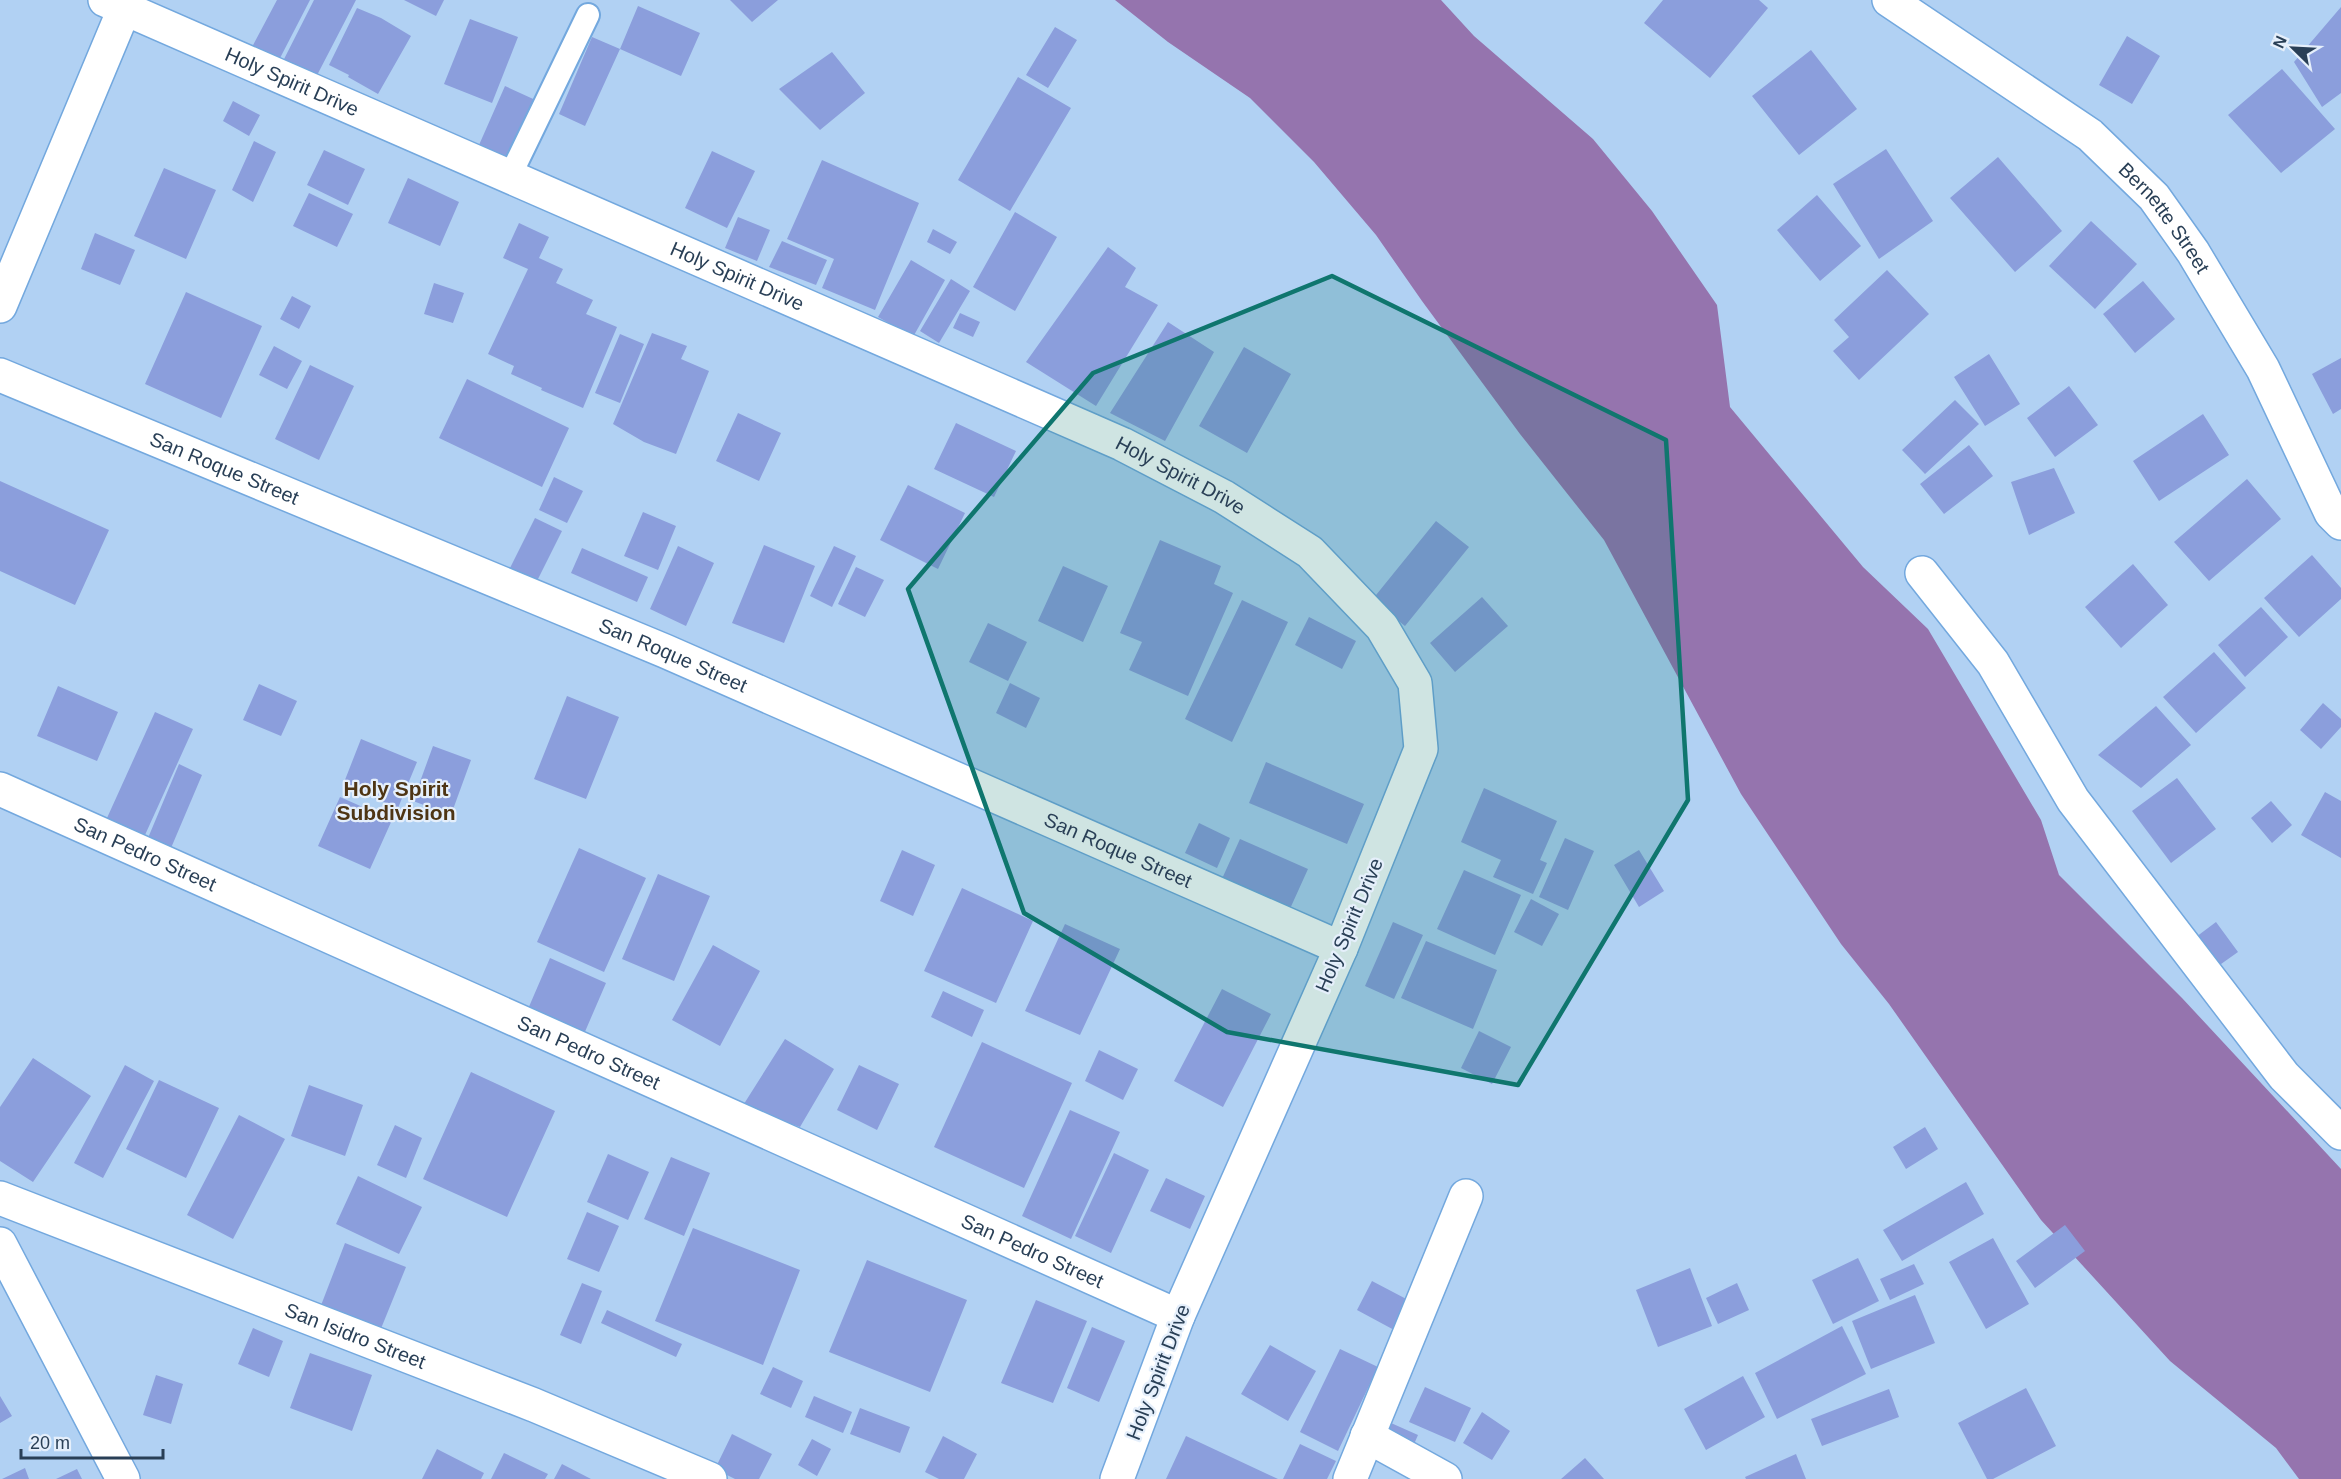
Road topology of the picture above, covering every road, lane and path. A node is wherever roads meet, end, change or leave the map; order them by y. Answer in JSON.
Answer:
{"nodes":[{"id":1,"x":1889,"y":0,"type":"edge"},
{"id":2,"x":119,"y":3,"type":"edge"},
{"id":3,"x":588,"y":15,"type":"dead end"},
{"id":4,"x":510,"y":176,"type":"junction"},
{"id":5,"x":0,"y":306,"type":"edge"},
{"id":6,"x":0,"y":375,"type":"edge"},
{"id":7,"x":2341,"y":523,"type":"edge"},
{"id":8,"x":1922,"y":573,"type":"dead end"},
{"id":9,"x":0,"y":789,"type":"edge"},
{"id":10,"x":1341,"y":948,"type":"junction"},
{"id":11,"x":2341,"y":1133,"type":"edge"},
{"id":12,"x":1466,"y":1196,"type":"dead end"},
{"id":13,"x":0,"y":1198,"type":"edge"},
{"id":14,"x":0,"y":1244,"type":"edge"},
{"id":15,"x":1178,"y":1316,"type":"junction"},
{"id":16,"x":1367,"y":1436,"type":"junction"},
{"id":17,"x":123,"y":1479,"type":"edge"},
{"id":18,"x":710,"y":1479,"type":"edge"},
{"id":19,"x":1117,"y":1479,"type":"edge"},
{"id":20,"x":1350,"y":1479,"type":"edge"},
{"id":21,"x":1445,"y":1479,"type":"edge"}],
"edges":[{"from":1,"to":7,"type":"street","name":"Bernette Street"},
{"from":2,"to":4,"type":"street","name":"Holy Spirit Drive"},
{"from":2,"to":5,"type":"street"},
{"from":3,"to":4,"type":"lane"},
{"from":4,"to":10,"type":"street","name":"Holy Spirit Drive"},
{"from":6,"to":10,"type":"street","name":"San Roque Street"},
{"from":8,"to":11,"type":"street"},
{"from":9,"to":15,"type":"street","name":"San Pedro Street"},
{"from":10,"to":15,"type":"street","name":"Holy Spirit Drive"},
{"from":12,"to":16,"type":"street"},
{"from":13,"to":18,"type":"street","name":"San Isidro Street"},
{"from":14,"to":17,"type":"street"},
{"from":15,"to":19,"type":"street","name":"Holy Spirit Drive"},
{"from":16,"to":20,"type":"street"},
{"from":16,"to":21,"type":"street"}]}
